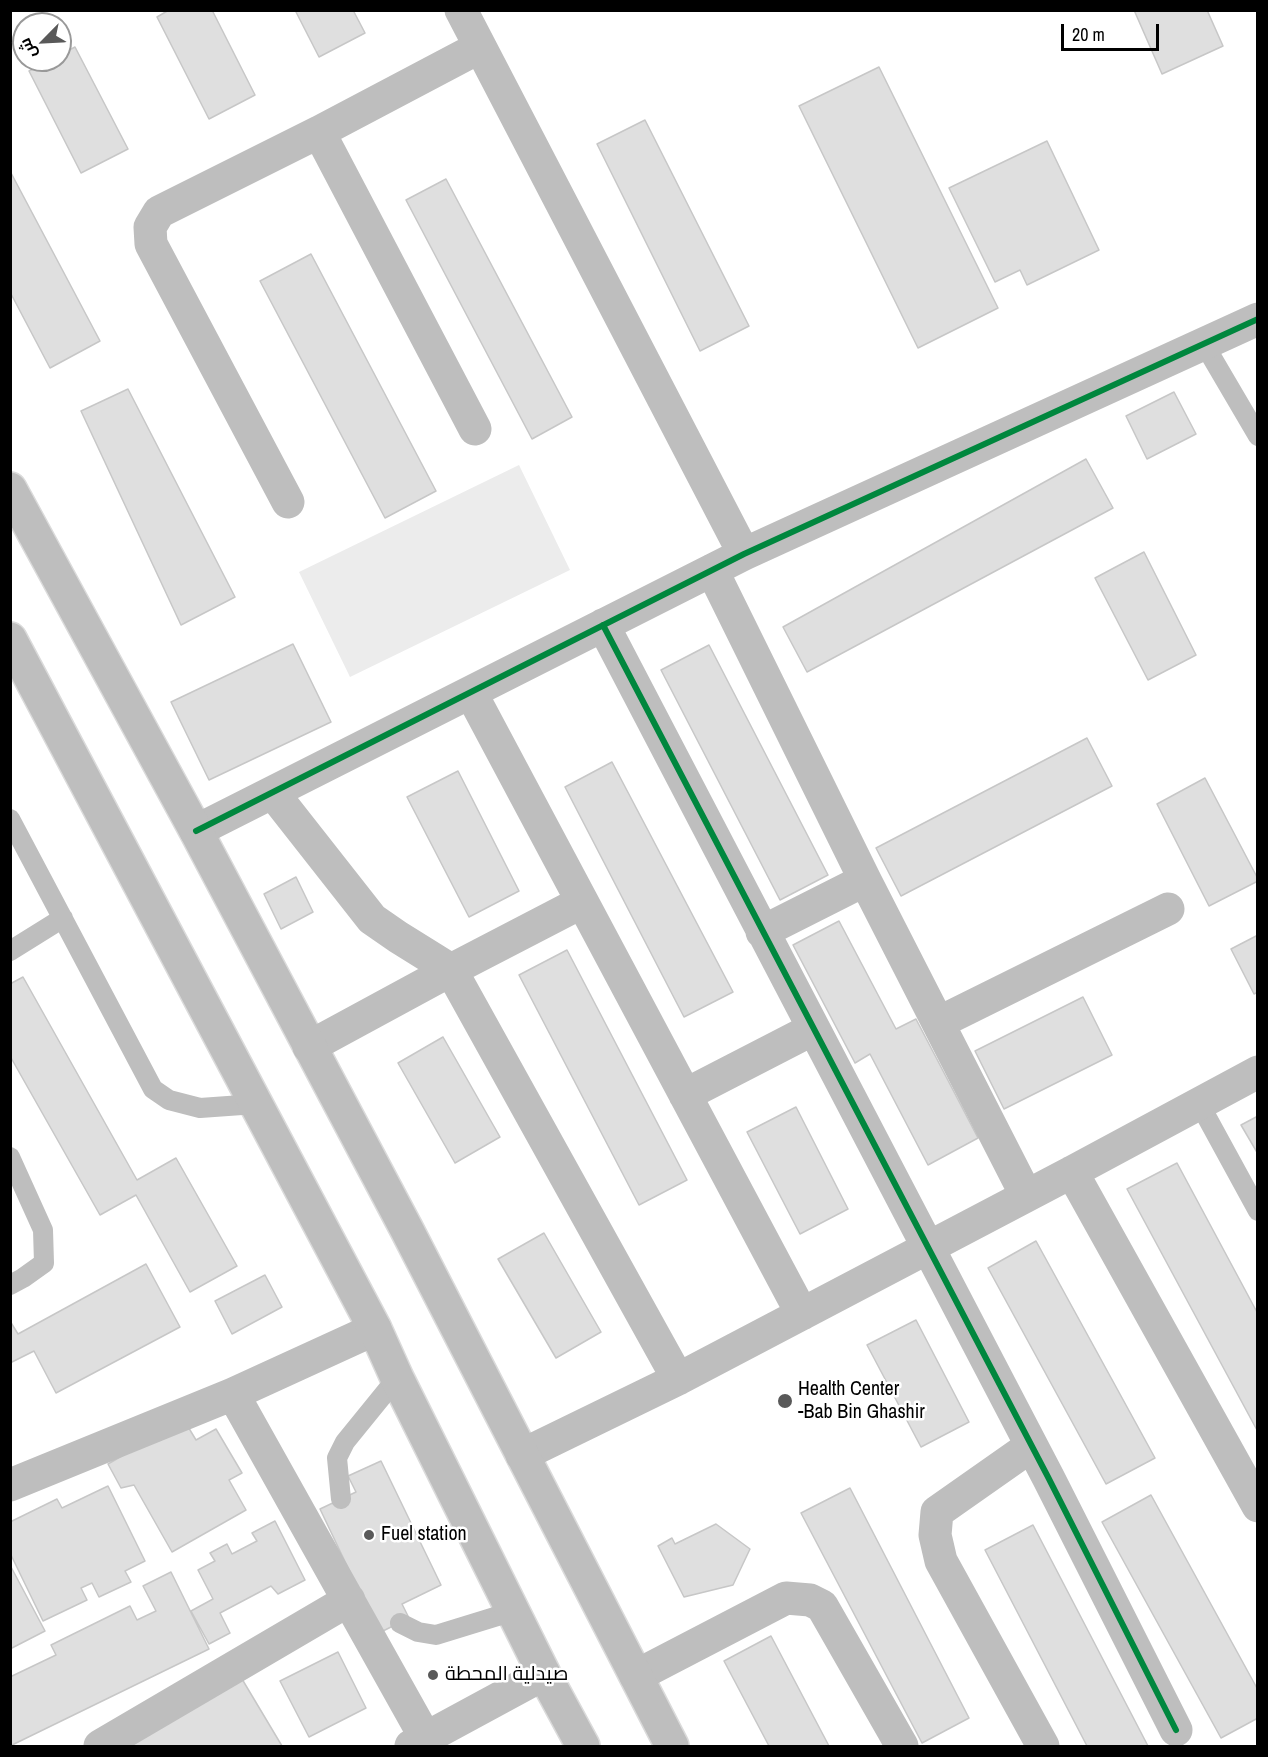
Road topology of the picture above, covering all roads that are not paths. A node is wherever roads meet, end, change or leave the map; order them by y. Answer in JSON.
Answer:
{"nodes":[{"id":1,"x":461,"y":10,"type":"edge"},
{"id":2,"x":480,"y":46,"type":"junction"},
{"id":3,"x":319,"y":132,"type":"junction"},
{"id":4,"x":1257,"y":319,"type":"edge"},
{"id":5,"x":1204,"y":344,"type":"junction"},
{"id":6,"x":475,"y":429,"type":"dead end"},
{"id":7,"x":1257,"y":436,"type":"edge"},
{"id":8,"x":10,"y":489,"type":"edge"},
{"id":9,"x":288,"y":501,"type":"dead end"},
{"id":10,"x":744,"y":554,"type":"junction"},
{"id":11,"x":712,"y":570,"type":"junction"},
{"id":12,"x":603,"y":625,"type":"junction"},
{"id":13,"x":10,"y":639,"type":"edge"},
{"id":14,"x":471,"y":693,"type":"junction"},
{"id":15,"x":273,"y":792,"type":"junction"},
{"id":16,"x":12,"y":827,"type":"edge"},
{"id":17,"x":196,"y":831,"type":"junction"},
{"id":18,"x":865,"y":880,"type":"junction"},
{"id":19,"x":582,"y":902,"type":"junction"},
{"id":20,"x":1168,"y":909,"type":"dead end"},
{"id":21,"x":63,"y":918,"type":"junction"},
{"id":22,"x":762,"y":932,"type":"junction"},
{"id":23,"x":10,"y":951,"type":"edge"},
{"id":24,"x":452,"y":970,"type":"junction"},
{"id":25,"x":938,"y":1023,"type":"junction"},
{"id":26,"x":813,"y":1029,"type":"junction"},
{"id":27,"x":309,"y":1047,"type":"junction"},
{"id":28,"x":1257,"y":1072,"type":"edge"},
{"id":29,"x":686,"y":1095,"type":"junction"},
{"id":30,"x":1200,"y":1103,"type":"junction"},
{"id":31,"x":256,"y":1104,"type":"junction"},
{"id":32,"x":10,"y":1157,"type":"edge"},
{"id":33,"x":1072,"y":1172,"type":"junction"},
{"id":34,"x":1026,"y":1195,"type":"junction"},
{"id":35,"x":1257,"y":1211,"type":"edge"},
{"id":36,"x":927,"y":1247,"type":"junction"},
{"id":37,"x":10,"y":1285,"type":"edge"},
{"id":38,"x":802,"y":1314,"type":"junction"},
{"id":39,"x":375,"y":1329,"type":"junction"},
{"id":40,"x":397,"y":1378,"type":"junction"},
{"id":41,"x":678,"y":1379,"type":"junction"},
{"id":42,"x":233,"y":1394,"type":"junction"},
{"id":43,"x":1032,"y":1446,"type":"junction"},
{"id":44,"x":522,"y":1455,"type":"junction"},
{"id":45,"x":10,"y":1485,"type":"edge"},
{"id":46,"x":342,"y":1499,"type":"dead end"},
{"id":47,"x":1257,"y":1506,"type":"edge"},
{"id":48,"x":348,"y":1600,"type":"junction"},
{"id":49,"x":514,"y":1611,"type":"junction"},
{"id":50,"x":400,"y":1623,"type":"dead end"},
{"id":51,"x":544,"y":1674,"type":"junction"},
{"id":52,"x":636,"y":1676,"type":"junction"},
{"id":53,"x":1176,"y":1730,"type":"dead end"},
{"id":54,"x":422,"y":1744,"type":"edge"},
{"id":55,"x":100,"y":1746,"type":"edge"},
{"id":56,"x":583,"y":1746,"type":"edge"},
{"id":57,"x":672,"y":1746,"type":"edge"},
{"id":58,"x":902,"y":1746,"type":"edge"},
{"id":59,"x":1043,"y":1746,"type":"edge"}],
"edges":[{"from":1,"to":2,"type":"main road"},
{"from":2,"to":3,"type":"main road"},
{"from":2,"to":10,"type":"main road"},
{"from":3,"to":6,"type":"main road"},
{"from":3,"to":9,"type":"main road"},
{"from":4,"to":5,"type":"main road"},
{"from":5,"to":7,"type":"lane"},
{"from":5,"to":10,"type":"main road"},
{"from":8,"to":17,"type":"main road"},
{"from":10,"to":11,"type":"main road"},
{"from":11,"to":12,"type":"main road"},
{"from":11,"to":18,"type":"main road"},
{"from":12,"to":14,"type":"main road"},
{"from":12,"to":22,"type":"main road"},
{"from":13,"to":31,"type":"main road"},
{"from":14,"to":15,"type":"main road"},
{"from":14,"to":19,"type":"main road"},
{"from":15,"to":17,"type":"main road"},
{"from":15,"to":24,"type":"main road"},
{"from":16,"to":21,"type":"lane"},
{"from":17,"to":27,"type":"main road"},
{"from":18,"to":22,"type":"main road"},
{"from":18,"to":25,"type":"main road"},
{"from":19,"to":24,"type":"main road"},
{"from":19,"to":29,"type":"main road"},
{"from":20,"to":25,"type":"main road"},
{"from":21,"to":23,"type":"lane"},
{"from":21,"to":31,"type":"lane"},
{"from":22,"to":26,"type":"main road"},
{"from":24,"to":27,"type":"main road"},
{"from":24,"to":41,"type":"main road"},
{"from":25,"to":34,"type":"main road"},
{"from":26,"to":29,"type":"main road"},
{"from":26,"to":36,"type":"main road"},
{"from":27,"to":44,"type":"main road"},
{"from":28,"to":30,"type":"main road"},
{"from":29,"to":38,"type":"main road"},
{"from":30,"to":33,"type":"main road"},
{"from":30,"to":35,"type":"lane"},
{"from":31,"to":39,"type":"main road"},
{"from":32,"to":37,"type":"lane"},
{"from":33,"to":34,"type":"main road"},
{"from":33,"to":47,"type":"main road"},
{"from":34,"to":36,"type":"main road"},
{"from":36,"to":38,"type":"main road"},
{"from":36,"to":43,"type":"main road"},
{"from":38,"to":41,"type":"main road"},
{"from":39,"to":40,"type":"main road"},
{"from":39,"to":42,"type":"main road"},
{"from":40,"to":46,"type":"lane"},
{"from":40,"to":49,"type":"main road"},
{"from":41,"to":44,"type":"main road"},
{"from":42,"to":45,"type":"main road"},
{"from":42,"to":48,"type":"main road"},
{"from":43,"to":53,"type":"main road"},
{"from":43,"to":59,"type":"main road"},
{"from":44,"to":52,"type":"main road"},
{"from":48,"to":54,"type":"main road"},
{"from":48,"to":55,"type":"main road"},
{"from":49,"to":50,"type":"lane"},
{"from":49,"to":51,"type":"main road"},
{"from":51,"to":54,"type":"main road"},
{"from":51,"to":56,"type":"main road"},
{"from":52,"to":57,"type":"main road"},
{"from":52,"to":58,"type":"main road"}]}
